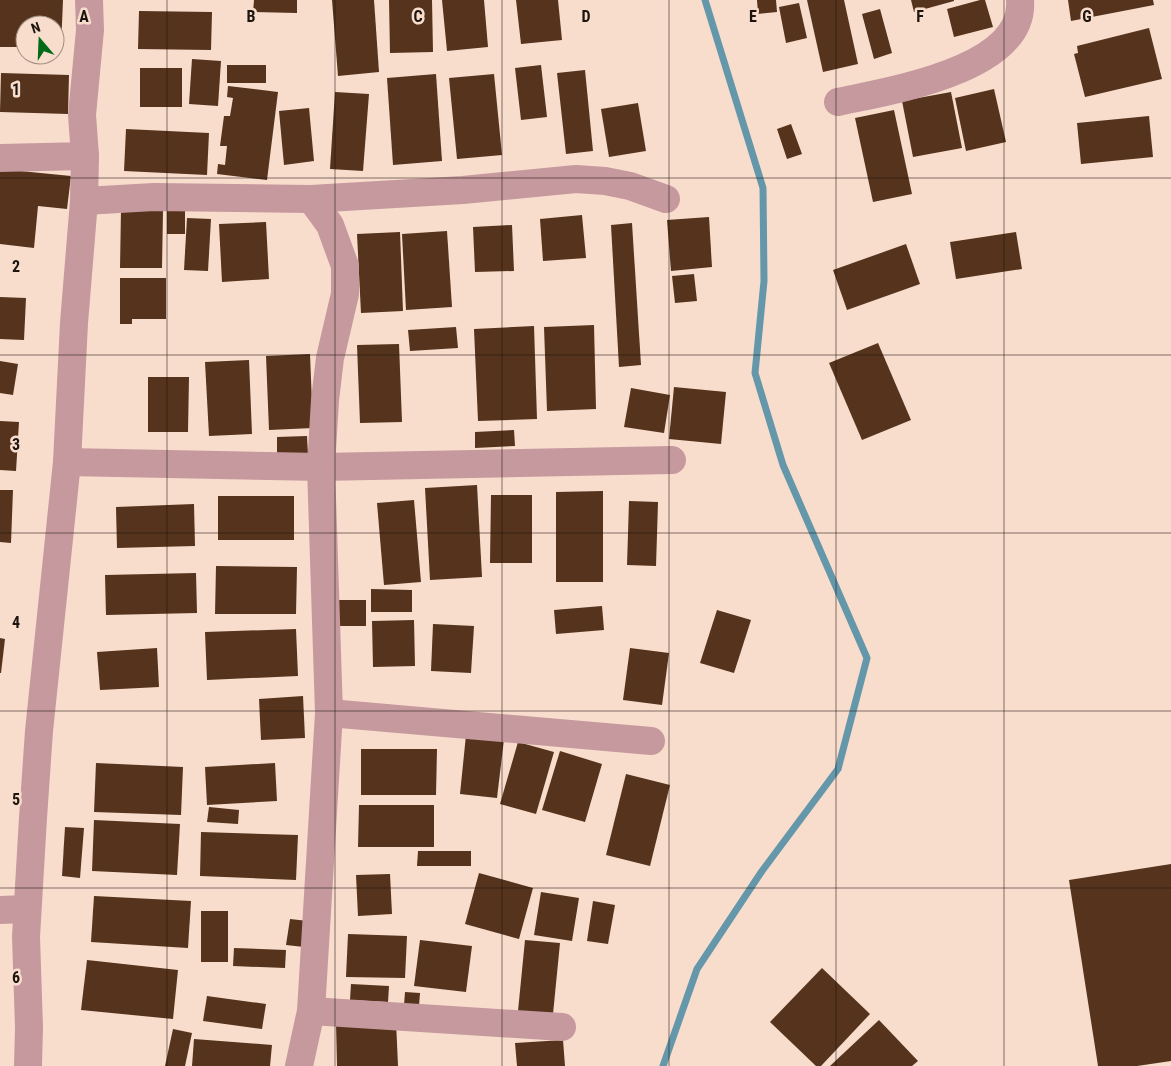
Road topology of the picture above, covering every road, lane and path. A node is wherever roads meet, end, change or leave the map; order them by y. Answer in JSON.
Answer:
{"nodes":[{"id":1,"x":88,"y":0,"type":"edge"},
{"id":2,"x":1020,"y":0,"type":"edge"},
{"id":3,"x":838,"y":102,"type":"dead end"},
{"id":4,"x":86,"y":156,"type":"junction"},
{"id":5,"x":0,"y":158,"type":"edge"},
{"id":6,"x":311,"y":199,"type":"junction"},
{"id":7,"x":666,"y":199,"type":"dead end"},
{"id":8,"x":84,"y":201,"type":"junction"},
{"id":9,"x":672,"y":460,"type":"dead end"},
{"id":10,"x":68,"y":462,"type":"junction"},
{"id":11,"x":321,"y":467,"type":"junction"},
{"id":12,"x":329,"y":713,"type":"junction"},
{"id":13,"x":651,"y":741,"type":"dead end"},
{"id":14,"x":28,"y":909,"type":"junction"},
{"id":15,"x":0,"y":910,"type":"edge"},
{"id":16,"x":311,"y":1011,"type":"junction"},
{"id":17,"x":562,"y":1027,"type":"dead end"},
{"id":18,"x":28,"y":1066,"type":"edge"},
{"id":19,"x":299,"y":1066,"type":"edge"}],
"edges":[{"from":1,"to":4,"type":"street"},
{"from":2,"to":3,"type":"street"},
{"from":4,"to":5,"type":"street"},
{"from":4,"to":8,"type":"street"},
{"from":6,"to":7,"type":"street"},
{"from":6,"to":8,"type":"street"},
{"from":6,"to":11,"type":"street"},
{"from":8,"to":10,"type":"street"},
{"from":9,"to":11,"type":"street"},
{"from":10,"to":11,"type":"street"},
{"from":10,"to":14,"type":"street"},
{"from":11,"to":12,"type":"street"},
{"from":12,"to":13,"type":"street"},
{"from":12,"to":16,"type":"street"},
{"from":14,"to":15,"type":"street"},
{"from":14,"to":18,"type":"street"},
{"from":16,"to":17,"type":"street"},
{"from":16,"to":19,"type":"street"}]}
